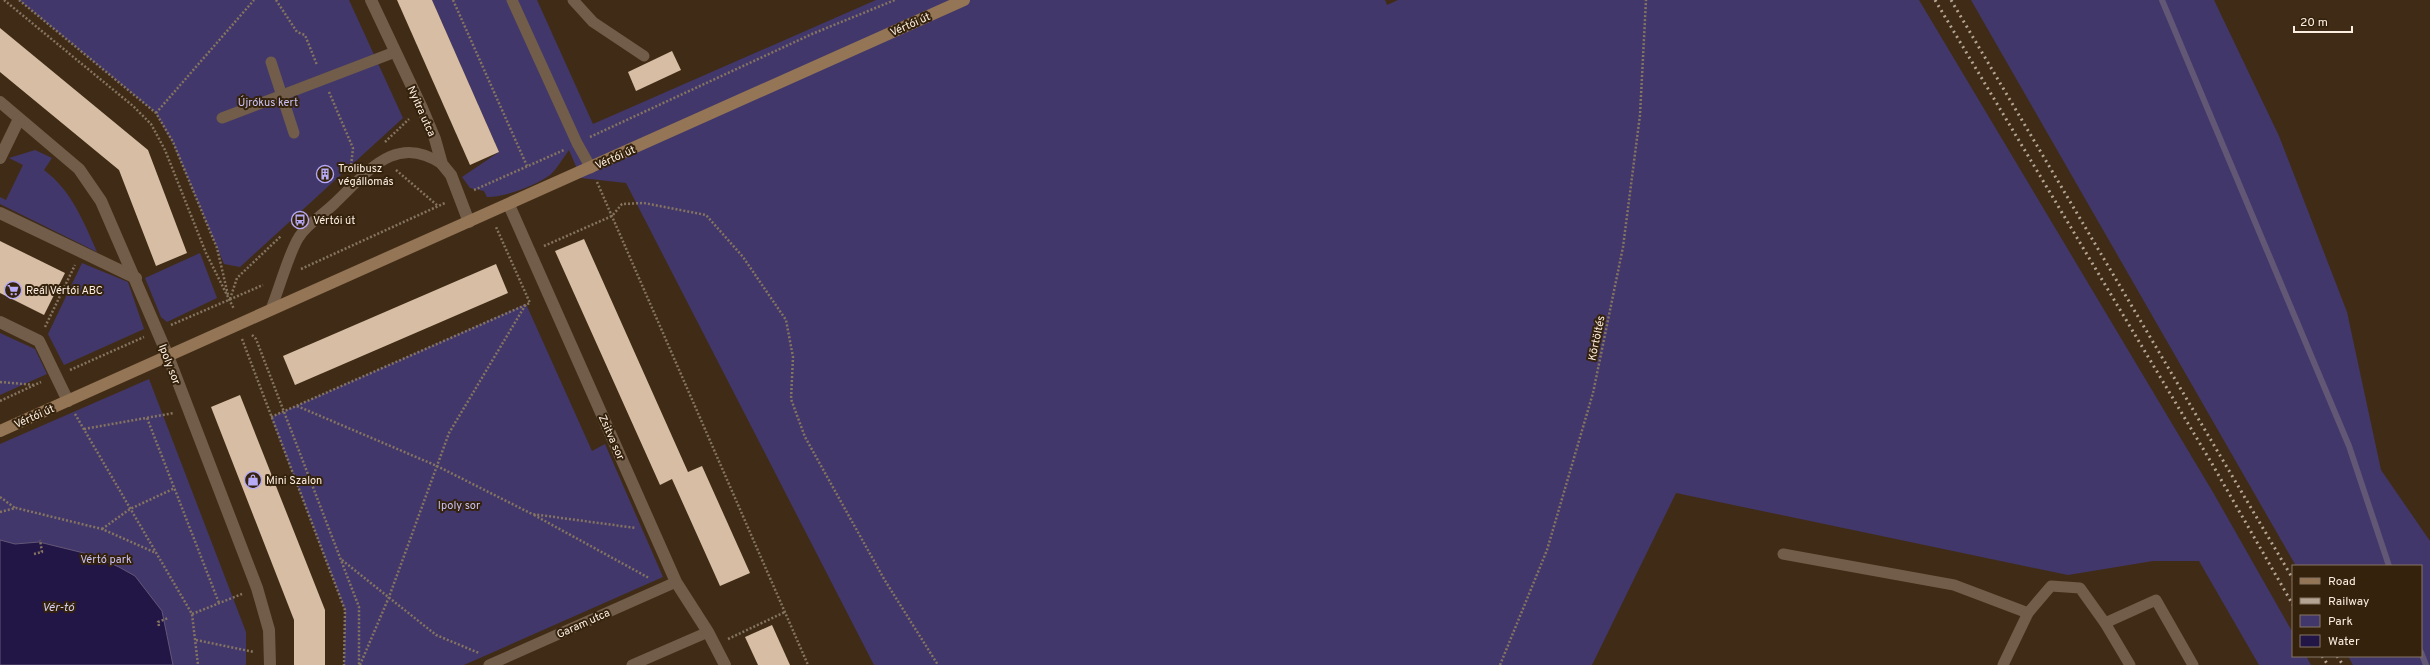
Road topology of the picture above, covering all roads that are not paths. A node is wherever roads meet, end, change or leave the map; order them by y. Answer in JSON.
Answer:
{"nodes":[{"id":1,"x":371,"y":0,"type":"edge"},
{"id":2,"x":512,"y":0,"type":"edge"},
{"id":3,"x":573,"y":0,"type":"edge"},
{"id":4,"x":964,"y":0,"type":"edge"},
{"id":5,"x":396,"y":52,"type":"junction"},
{"id":6,"x":644,"y":56,"type":"dead end"},
{"id":7,"x":270,"y":62,"type":"dead end"},
{"id":8,"x":282,"y":96,"type":"junction"},
{"id":9,"x":0,"y":102,"type":"edge"},
{"id":10,"x":222,"y":118,"type":"dead end"},
{"id":11,"x":19,"y":119,"type":"junction"},
{"id":12,"x":294,"y":133,"type":"dead end"},
{"id":13,"x":0,"y":158,"type":"edge"},
{"id":14,"x":442,"y":164,"type":"junction"},
{"id":15,"x":591,"y":168,"type":"junction"},
{"id":16,"x":510,"y":204,"type":"junction"},
{"id":17,"x":0,"y":213,"type":"edge"},
{"id":18,"x":469,"y":222,"type":"junction"},
{"id":19,"x":136,"y":278,"type":"junction"},
{"id":20,"x":271,"y":308,"type":"junction"},
{"id":21,"x":0,"y":322,"type":"edge"},
{"id":22,"x":168,"y":356,"type":"junction"},
{"id":23,"x":68,"y":401,"type":"junction"},
{"id":24,"x":0,"y":431,"type":"edge"},
{"id":25,"x":1783,"y":554,"type":"dead end"},
{"id":26,"x":671,"y":584,"type":"junction"},
{"id":27,"x":2028,"y":613,"type":"junction"},
{"id":28,"x":2105,"y":623,"type":"junction"},
{"id":29,"x":708,"y":632,"type":"junction"},
{"id":30,"x":270,"y":659,"type":"edge"},
{"id":31,"x":493,"y":663,"type":"edge"},
{"id":32,"x":632,"y":665,"type":"edge"},
{"id":33,"x":725,"y":665,"type":"edge"},
{"id":34,"x":2003,"y":665,"type":"edge"},
{"id":35,"x":2130,"y":665,"type":"edge"},
{"id":36,"x":2193,"y":665,"type":"edge"}],
"edges":[{"from":1,"to":5,"type":"street","name":"Nyitra utca"},
{"from":2,"to":15,"type":"lane"},
{"from":3,"to":6,"type":"lane"},
{"from":4,"to":15,"type":"street","name":"Vértói út"},
{"from":5,"to":8,"type":"lane"},
{"from":5,"to":14,"type":"street","name":"Nyitra utca"},
{"from":7,"to":8,"type":"lane"},
{"from":8,"to":10,"type":"lane"},
{"from":8,"to":12,"type":"lane"},
{"from":9,"to":11,"type":"street","name":"Ipoly sor"},
{"from":11,"to":13,"type":"street"},
{"from":11,"to":19,"type":"street","name":"Ipoly sor"},
{"from":14,"to":18,"type":"street","name":"Nyitra utca"},
{"from":14,"to":20,"type":"lane"},
{"from":15,"to":16,"type":"street","name":"Vértói út"},
{"from":16,"to":18,"type":"street","name":"Vértói út"},
{"from":16,"to":26,"type":"street","name":"Zsitva sor"},
{"from":17,"to":19,"type":"street"},
{"from":18,"to":20,"type":"street","name":"Vértói út"},
{"from":19,"to":22,"type":"street","name":"Ipoly sor"},
{"from":20,"to":22,"type":"street","name":"Vértói út"},
{"from":21,"to":23,"type":"street","name":"Vértói út"},
{"from":22,"to":23,"type":"street","name":"Vértói út"},
{"from":22,"to":30,"type":"street","name":"Ipoly sor"},
{"from":23,"to":24,"type":"street","name":"Vértói út"},
{"from":25,"to":27,"type":"lane"},
{"from":26,"to":29,"type":"street","name":"Zsitva sor"},
{"from":26,"to":31,"type":"lane","name":"Garam utca"},
{"from":27,"to":28,"type":"lane"},
{"from":27,"to":34,"type":"lane"},
{"from":28,"to":35,"type":"lane"},
{"from":28,"to":36,"type":"lane"},
{"from":29,"to":32,"type":"lane"},
{"from":29,"to":33,"type":"street","name":"Zsitva sor"}]}
